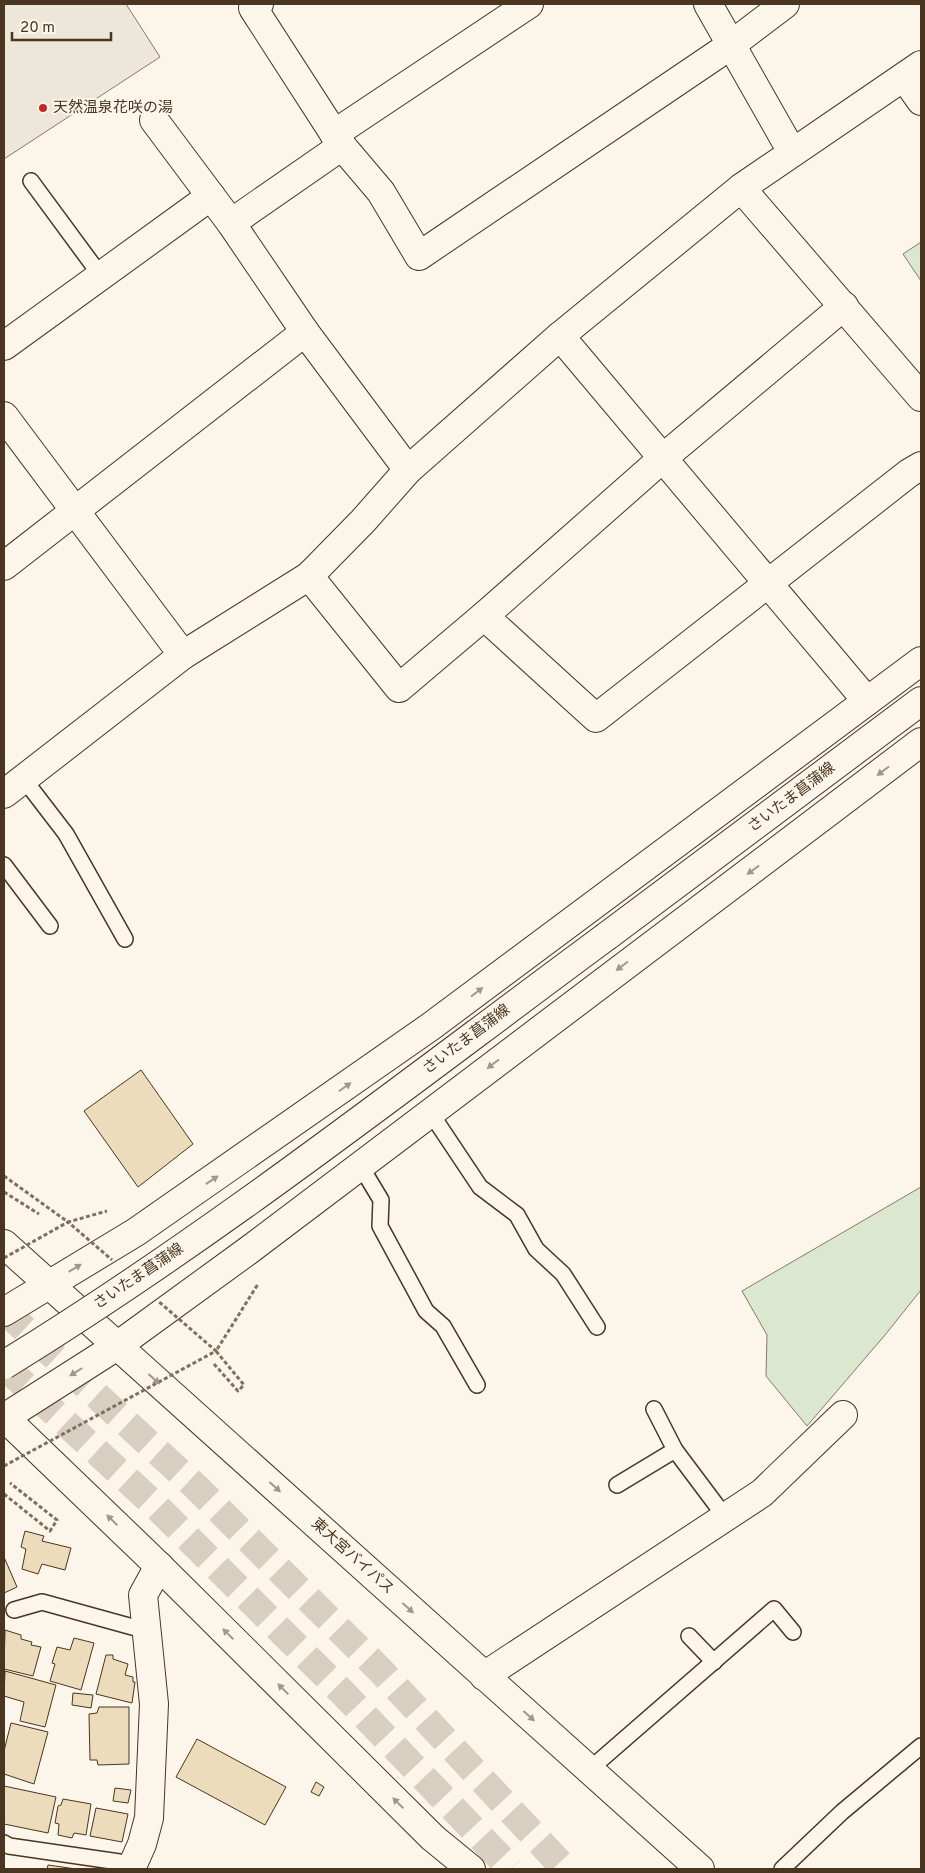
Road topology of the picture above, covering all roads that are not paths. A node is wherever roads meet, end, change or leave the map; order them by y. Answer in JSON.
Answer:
{"nodes":[{"id":1,"x":259,"y":4,"type":"edge"},
{"id":2,"x":529,"y":4,"type":"edge"},
{"id":3,"x":708,"y":4,"type":"edge"},
{"id":4,"x":784,"y":4,"type":"edge"},
{"id":5,"x":731,"y":45,"type":"junction"},
{"id":6,"x":913,"y":71,"type":"edge"},
{"id":7,"x":921,"y":101,"type":"edge"},
{"id":8,"x":154,"y":120,"type":"dead end"},
{"id":9,"x":338,"y":140,"type":"junction"},
{"id":10,"x":792,"y":152,"type":"junction"},
{"id":11,"x":31,"y":181,"type":"dead end"},
{"id":12,"x":741,"y":188,"type":"junction"},
{"id":13,"x":211,"y":196,"type":"junction"},
{"id":14,"x":231,"y":223,"type":"junction"},
{"id":15,"x":101,"y":276,"type":"junction"},
{"id":16,"x":844,"y":306,"type":"junction"},
{"id":17,"x":305,"y":332,"type":"junction"},
{"id":18,"x":560,"y":336,"type":"junction"},
{"id":19,"x":4,"y":346,"type":"edge"},
{"id":20,"x":921,"y":397,"type":"edge"},
{"id":21,"x":4,"y":416,"type":"edge"},
{"id":22,"x":663,"y":458,"type":"junction"},
{"id":23,"x":408,"y":470,"type":"junction"},
{"id":24,"x":917,"y":476,"type":"edge"},
{"id":25,"x":75,"y":511,"type":"junction"},
{"id":26,"x":4,"y":566,"type":"edge"},
{"id":27,"x":309,"y":576,"type":"junction"},
{"id":28,"x":768,"y":582,"type":"junction"},
{"id":29,"x":484,"y":616,"type":"junction"},
{"id":30,"x":183,"y":655,"type":"junction"},
{"id":31,"x":921,"y":661,"type":"edge"},
{"id":32,"x":867,"y":700,"type":"junction"},
{"id":33,"x":921,"y":701,"type":"edge"},
{"id":34,"x":921,"y":742,"type":"edge"},
{"id":35,"x":14,"y":786,"type":"edge"},
{"id":36,"x":5,"y":868,"type":"edge"},
{"id":37,"x":50,"y":926,"type":"dead end"},
{"id":38,"x":125,"y":939,"type":"dead end"},
{"id":39,"x":430,"y":1112,"type":"junction"},
{"id":40,"x":360,"y":1165,"type":"junction"},
{"id":41,"x":4,"y":1244,"type":"edge"},
{"id":42,"x":50,"y":1283,"type":"junction"},
{"id":43,"x":4,"y":1312,"type":"edge"},
{"id":44,"x":597,"y":1327,"type":"dead end"},
{"id":45,"x":117,"y":1346,"type":"junction"},
{"id":46,"x":4,"y":1365,"type":"edge"},
{"id":47,"x":477,"y":1385,"type":"dead end"},
{"id":48,"x":654,"y":1410,"type":"dead end"},
{"id":49,"x":842,"y":1415,"type":"dead end"},
{"id":50,"x":4,"y":1418,"type":"edge"},
{"id":51,"x":675,"y":1450,"type":"junction"},
{"id":52,"x":617,"y":1485,"type":"dead end"},
{"id":53,"x":726,"y":1518,"type":"junction"},
{"id":54,"x":159,"y":1566,"type":"junction"},
{"id":55,"x":14,"y":1610,"type":"dead end"},
{"id":56,"x":147,"y":1630,"type":"junction"},
{"id":57,"x":793,"y":1632,"type":"dead end"},
{"id":58,"x":689,"y":1636,"type":"dead end"},
{"id":59,"x":714,"y":1662,"type":"junction"},
{"id":60,"x":484,"y":1676,"type":"junction"},
{"id":61,"x":921,"y":1746,"type":"edge"},
{"id":62,"x":589,"y":1770,"type":"junction"},
{"id":63,"x":4,"y":1843,"type":"edge"},
{"id":64,"x":132,"y":1867,"type":"edge"},
{"id":65,"x":471,"y":1869,"type":"edge"},
{"id":66,"x":700,"y":1869,"type":"edge"},
{"id":67,"x":782,"y":1869,"type":"edge"}],
"edges":[{"from":1,"to":9,"type":"main road"},
{"from":2,"to":9,"type":"main road"},
{"from":3,"to":5,"type":"main road"},
{"from":4,"to":5,"type":"main road"},
{"from":5,"to":9,"type":"main road"},
{"from":5,"to":10,"type":"main road"},
{"from":6,"to":7,"type":"main road"},
{"from":6,"to":10,"type":"main road"},
{"from":8,"to":13,"type":"main road"},
{"from":9,"to":14,"type":"main road"},
{"from":10,"to":12,"type":"main road"},
{"from":11,"to":15,"type":"lane"},
{"from":12,"to":16,"type":"main road"},
{"from":12,"to":18,"type":"main road"},
{"from":13,"to":14,"type":"main road"},
{"from":13,"to":15,"type":"main road"},
{"from":14,"to":17,"type":"main road"},
{"from":15,"to":19,"type":"main road"},
{"from":16,"to":20,"type":"main road"},
{"from":16,"to":22,"type":"main road"},
{"from":17,"to":23,"type":"main road"},
{"from":17,"to":25,"type":"main road"},
{"from":18,"to":22,"type":"main road"},
{"from":18,"to":23,"type":"main road"},
{"from":21,"to":25,"type":"main road"},
{"from":22,"to":28,"type":"main road"},
{"from":22,"to":29,"type":"main road"},
{"from":23,"to":27,"type":"main road"},
{"from":24,"to":28,"type":"main road"},
{"from":25,"to":26,"type":"main road"},
{"from":25,"to":30,"type":"main road"},
{"from":27,"to":29,"type":"main road"},
{"from":27,"to":30,"type":"main road"},
{"from":28,"to":29,"type":"main road"},
{"from":28,"to":32,"type":"main road"},
{"from":30,"to":35,"type":"main road"},
{"from":31,"to":32,"type":"main road"},
{"from":42,"to":32,"type":"main road","one_way":true},
{"from":33,"to":46,"type":"main road","name":"さいたま菖蒲線","bridge":true},
{"from":34,"to":39,"type":"main road","one_way":true},
{"from":35,"to":38,"type":"lane"},
{"from":36,"to":37,"type":"lane"},
{"from":39,"to":40,"type":"main road"},
{"from":39,"to":44,"type":"lane"},
{"from":40,"to":45,"type":"main road"},
{"from":40,"to":47,"type":"lane"},
{"from":41,"to":42,"type":"main road","name":"東大宮バイパス"},
{"from":42,"to":43,"type":"main road"},
{"from":42,"to":45,"type":"main road","name":"東大宮バイパス"},
{"from":45,"to":50,"type":"main road","one_way":true},
{"from":45,"to":60,"type":"main road","name":"東大宮バイパス","one_way":true},
{"from":48,"to":51,"type":"lane"},
{"from":49,"to":53,"type":"main road"},
{"from":54,"to":50,"type":"main road","one_way":true},
{"from":51,"to":52,"type":"lane"},
{"from":51,"to":53,"type":"lane"},
{"from":53,"to":60,"type":"main road"},
{"from":54,"to":56,"type":"main road"},
{"from":65,"to":54,"type":"main road","one_way":true},
{"from":55,"to":56,"type":"lane"},
{"from":56,"to":64,"type":"main road"},
{"from":57,"to":59,"type":"lane"},
{"from":58,"to":59,"type":"lane"},
{"from":59,"to":62,"type":"lane"},
{"from":60,"to":62,"type":"main road","name":"東大宮バイパス","one_way":true},
{"from":61,"to":67,"type":"lane"},
{"from":62,"to":66,"type":"main road","name":"東大宮バイパス"},
{"from":63,"to":64,"type":"lane"}]}
